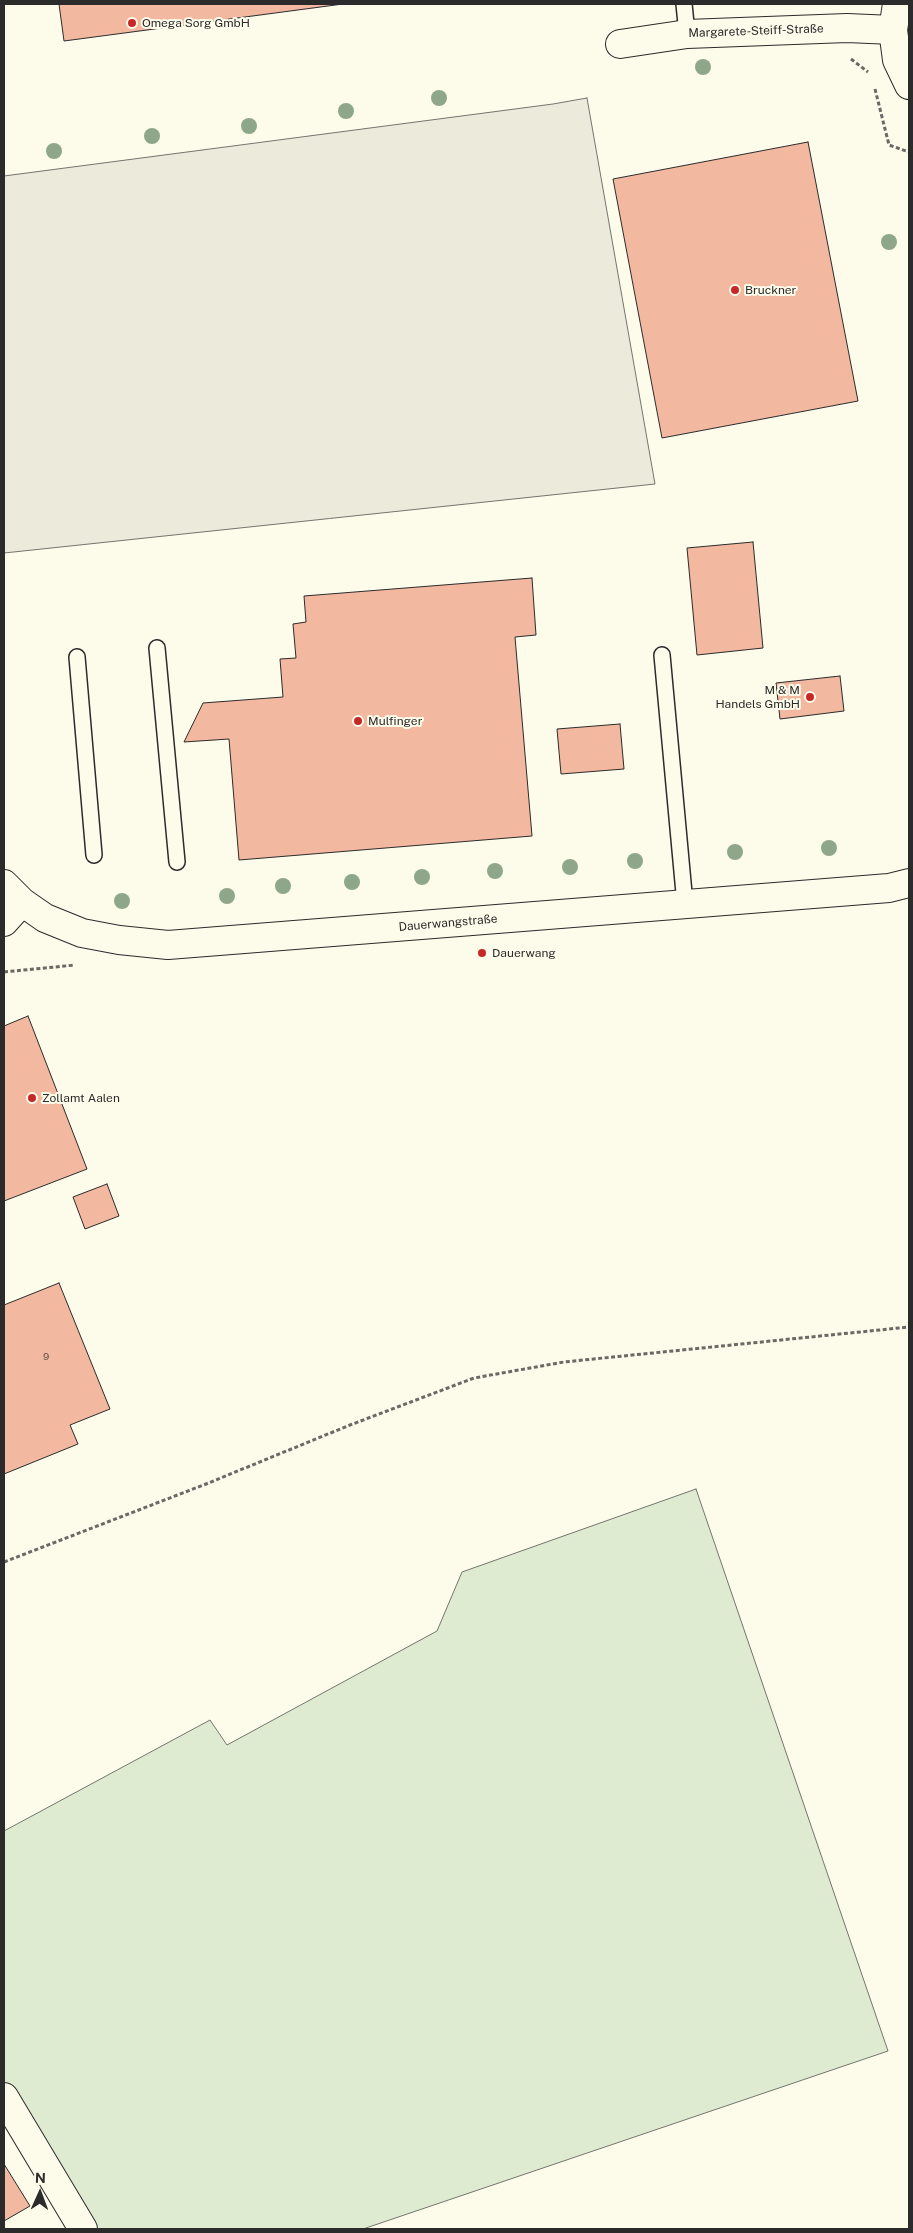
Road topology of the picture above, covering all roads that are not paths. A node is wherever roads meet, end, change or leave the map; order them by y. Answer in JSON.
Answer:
{"nodes":[{"id":1,"x":684,"y":4,"type":"edge"},
{"id":2,"x":895,"y":17,"type":"edge"},
{"id":3,"x":687,"y":34,"type":"junction"},
{"id":4,"x":620,"y":44,"type":"dead end"},
{"id":5,"x":909,"y":85,"type":"edge"},
{"id":6,"x":157,"y":648,"type":"dead end"},
{"id":7,"x":662,"y":654,"type":"dead end"},
{"id":8,"x":77,"y":657,"type":"dead end"},
{"id":9,"x":94,"y":855,"type":"dead end"},
{"id":10,"x":177,"y":862,"type":"dead end"},
{"id":11,"x":909,"y":883,"type":"edge"},
{"id":12,"x":13,"y":893,"type":"edge"},
{"id":13,"x":684,"y":904,"type":"junction"},
{"id":14,"x":4,"y":922,"type":"edge"},
{"id":15,"x":4,"y":2097,"type":"edge"},
{"id":16,"x":83,"y":2229,"type":"edge"}],
"edges":[{"from":1,"to":3,"type":"lane"},
{"from":2,"to":3,"type":"street","name":"Margarete-Steiff-Straße"},
{"from":2,"to":5,"type":"street"},
{"from":3,"to":4,"type":"street","name":"Margarete-Steiff-Straße"},
{"from":6,"to":10,"type":"lane"},
{"from":7,"to":13,"type":"lane"},
{"from":8,"to":9,"type":"lane"},
{"from":11,"to":13,"type":"street","name":"Dauerwangstraße"},
{"from":12,"to":13,"type":"street","name":"Dauerwangstraße"},
{"from":12,"to":14,"type":"street","name":"Dauerwangstraße"},
{"from":15,"to":16,"type":"street"}]}
